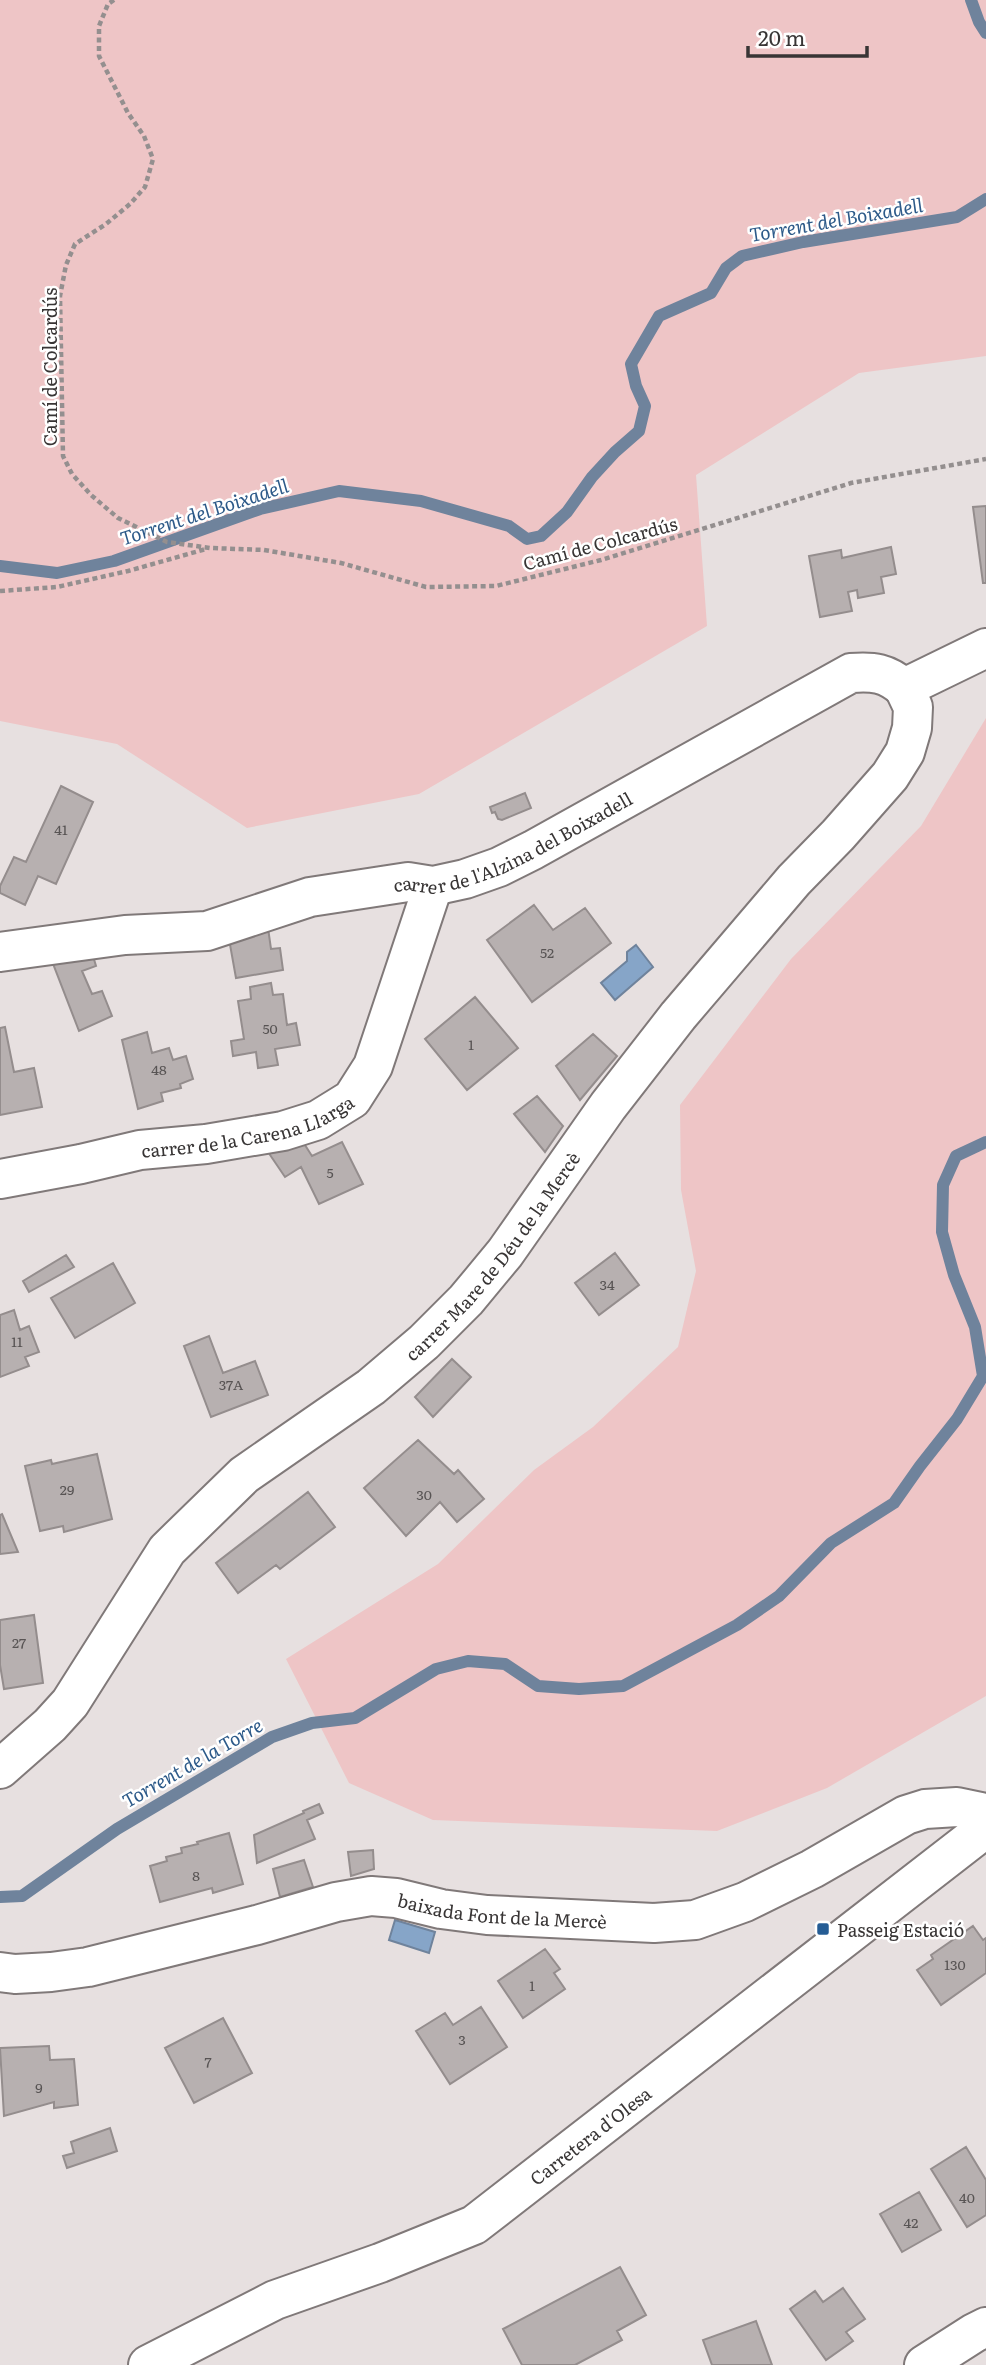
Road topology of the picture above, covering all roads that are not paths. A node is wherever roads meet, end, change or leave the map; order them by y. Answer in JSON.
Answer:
{"nodes":[{"id":1,"x":986,"y":648,"type":"edge"},
{"id":2,"x":904,"y":688,"type":"junction"},
{"id":3,"x":433,"y":887,"type":"junction"},
{"id":4,"x":0,"y":952,"type":"edge"},
{"id":5,"x":0,"y":1179,"type":"edge"},
{"id":6,"x":0,"y":1769,"type":"edge"},
{"id":7,"x":986,"y":1816,"type":"edge"},
{"id":8,"x":986,"y":1828,"type":"edge"},
{"id":9,"x":0,"y":1972,"type":"edge"},
{"id":10,"x":986,"y":2328,"type":"edge"},
{"id":11,"x":148,"y":2365,"type":"edge"},
{"id":12,"x":924,"y":2365,"type":"edge"}],
"edges":[{"from":1,"to":2,"type":"street"},
{"from":2,"to":3,"type":"street","name":"carrer de l'Alzina del Boixadell"},
{"from":2,"to":6,"type":"street","name":"carrer Mare de Déu de la Mercè"},
{"from":3,"to":4,"type":"street","name":"carrer de l'Alzina del Boixadell"},
{"from":3,"to":5,"type":"street","name":"carrer de la Carena Llarga"},
{"from":7,"to":9,"type":"street","name":"baixada Font de la Mercè"},
{"from":8,"to":11,"type":"street","name":"Carretera d'Olesa"},
{"from":10,"to":12,"type":"street"}]}
